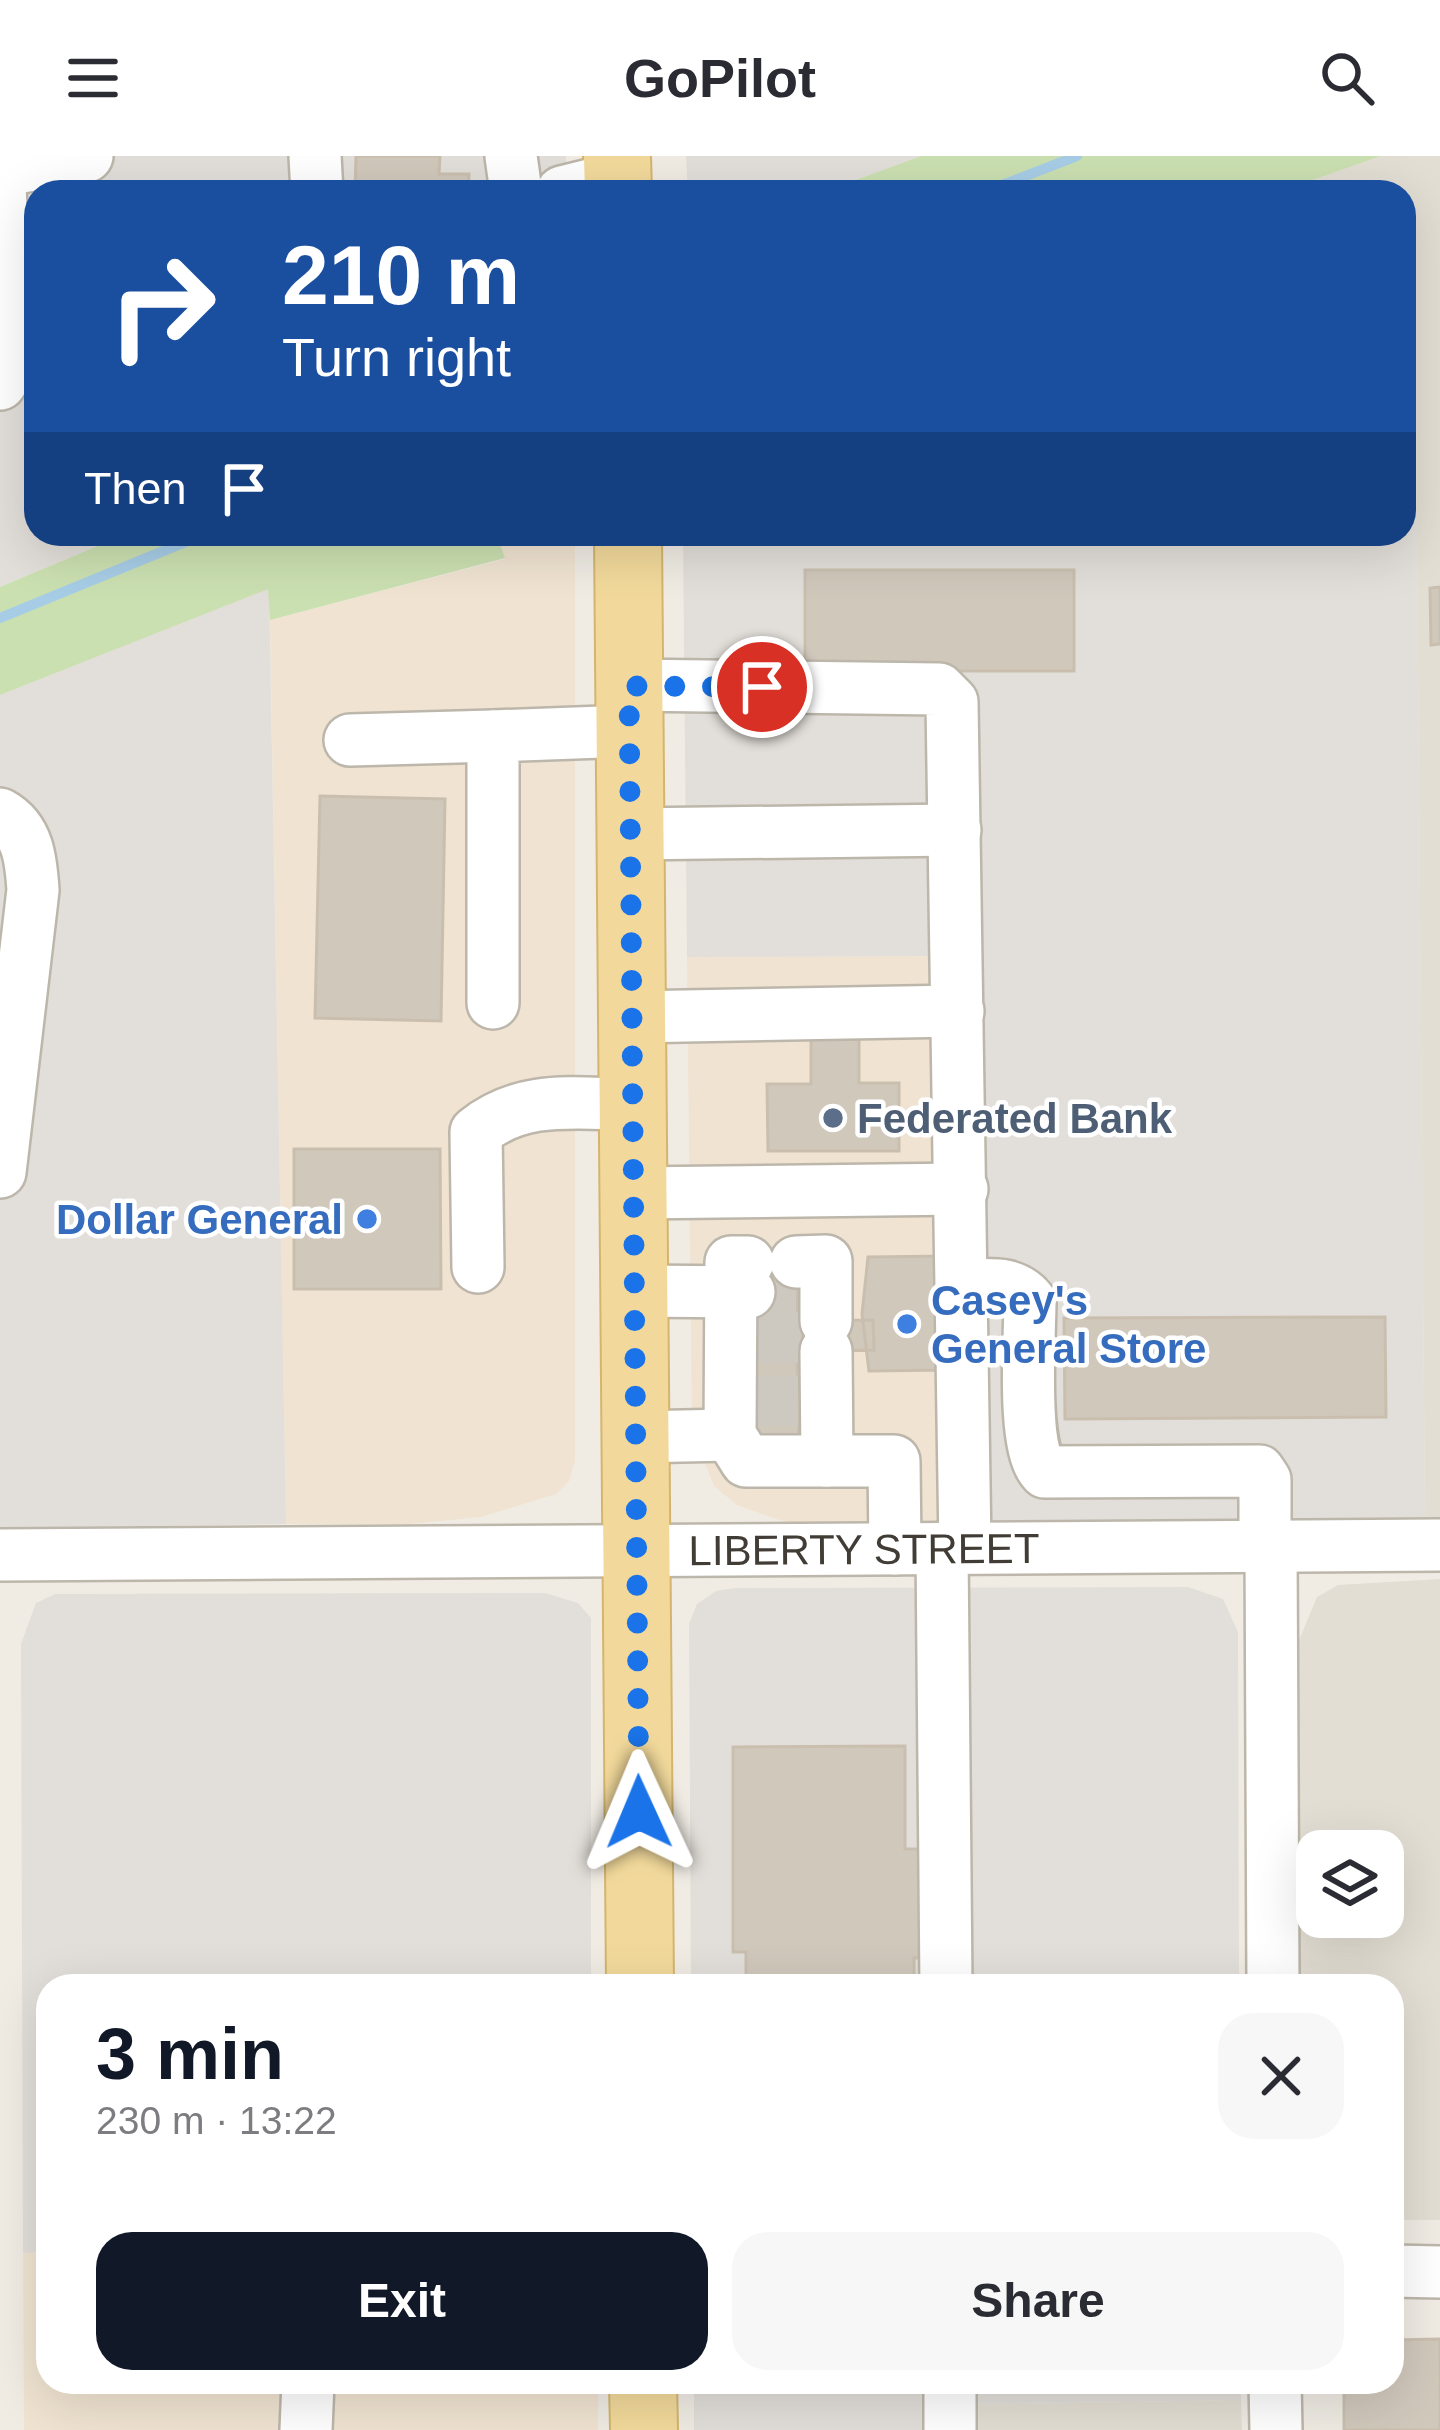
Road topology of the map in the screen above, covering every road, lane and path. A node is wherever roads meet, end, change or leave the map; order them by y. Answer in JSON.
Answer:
{"nodes":[{"id":1,"x":87,"y":156,"type":"edge"},
{"id":2,"x":4,"y":163,"type":"edge"},
{"id":3,"x":0,"y":384,"type":"edge"},
{"id":4,"x":628,"y":546,"type":"edge"},
{"id":5,"x":629,"y":708,"type":"junction"},
{"id":6,"x":493,"y":736,"type":"junction"},
{"id":7,"x":350,"y":740,"type":"dead end"},
{"id":8,"x":0,"y":814,"type":"edge"},
{"id":9,"x":955,"y":830,"type":"junction"},
{"id":10,"x":631,"y":834,"type":"junction"},
{"id":11,"x":493,"y":1003,"type":"dead end"},
{"id":12,"x":958,"y":1010,"type":"junction"},
{"id":13,"x":632,"y":1017,"type":"junction"},
{"id":14,"x":633,"y":1104,"type":"junction"},
{"id":15,"x":0,"y":1172,"type":"edge"},
{"id":16,"x":962,"y":1189,"type":"junction"},
{"id":17,"x":634,"y":1193,"type":"junction"},
{"id":18,"x":478,"y":1268,"type":"dead end"},
{"id":19,"x":964,"y":1285,"type":"junction"},
{"id":20,"x":634,"y":1291,"type":"junction"},
{"id":21,"x":774,"y":1338,"type":"junction"},
{"id":22,"x":635,"y":1437,"type":"junction"},
{"id":23,"x":827,"y":1461,"type":"junction"},
{"id":24,"x":1440,"y":1544,"type":"edge"},
{"id":25,"x":1268,"y":1546,"type":"junction"},
{"id":26,"x":934,"y":1548,"type":"junction"},
{"id":27,"x":636,"y":1550,"type":"junction"},
{"id":28,"x":0,"y":1555,"type":"edge"},
{"id":29,"x":640,"y":1974,"type":"edge"},
{"id":30,"x":946,"y":1974,"type":"edge"},
{"id":31,"x":1273,"y":1974,"type":"edge"},
{"id":32,"x":1404,"y":2270,"type":"edge"},
{"id":33,"x":1440,"y":2272,"type":"edge"},
{"id":34,"x":308,"y":2394,"type":"edge"},
{"id":35,"x":643,"y":2394,"type":"edge"},
{"id":36,"x":950,"y":2394,"type":"edge"},
{"id":37,"x":1275,"y":2394,"type":"edge"},
{"id":38,"x":306,"y":2430,"type":"edge"},
{"id":39,"x":644,"y":2430,"type":"edge"},
{"id":40,"x":950,"y":2430,"type":"edge"},
{"id":41,"x":1276,"y":2430,"type":"edge"}],
"edges":[{"from":1,"to":2,"type":"street"},
{"from":2,"to":3,"type":"street"},
{"from":4,"to":5,"type":"main road"},
{"from":5,"to":6,"type":"street"},
{"from":5,"to":9,"type":"street"},
{"from":5,"to":10,"type":"main road"},
{"from":6,"to":7,"type":"street"},
{"from":6,"to":11,"type":"street"},
{"from":8,"to":15,"type":"street"},
{"from":9,"to":10,"type":"street"},
{"from":9,"to":12,"type":"street"},
{"from":10,"to":13,"type":"main road"},
{"from":12,"to":13,"type":"street"},
{"from":12,"to":16,"type":"street"},
{"from":13,"to":14,"type":"main road"},
{"from":14,"to":17,"type":"main road"},
{"from":14,"to":18,"type":"street"},
{"from":16,"to":17,"type":"street"},
{"from":16,"to":19,"type":"street"},
{"from":17,"to":20,"type":"main road"},
{"from":19,"to":25,"type":"street"},
{"from":19,"to":26,"type":"street"},
{"from":20,"to":21,"type":"street"},
{"from":20,"to":22,"type":"main road"},
{"from":21,"to":22,"type":"street"},
{"from":21,"to":23,"type":"street"},
{"from":21,"to":23,"type":"street"},
{"from":22,"to":27,"type":"main road"},
{"from":23,"to":26,"type":"street"},
{"from":24,"to":25,"type":"street","name":"LIBERTY STREET"},
{"from":25,"to":26,"type":"street","name":"LIBERTY STREET"},
{"from":25,"to":31,"type":"street"},
{"from":26,"to":27,"type":"street","name":"LIBERTY STREET"},
{"from":26,"to":30,"type":"street"},
{"from":27,"to":28,"type":"street","name":"LIBERTY STREET"},
{"from":27,"to":29,"type":"main road"},
{"from":32,"to":33,"type":"street"},
{"from":34,"to":38,"type":"street"},
{"from":35,"to":39,"type":"main road"},
{"from":36,"to":40,"type":"street"},
{"from":37,"to":41,"type":"street"}]}
